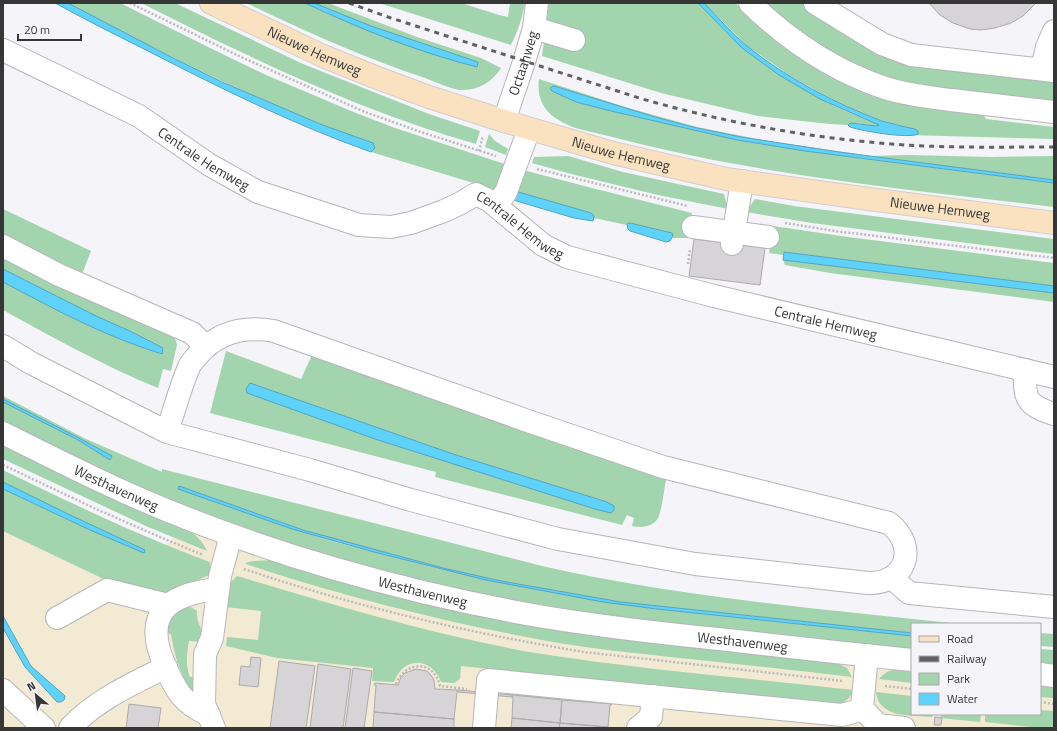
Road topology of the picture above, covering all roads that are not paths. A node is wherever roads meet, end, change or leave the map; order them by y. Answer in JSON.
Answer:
{"nodes":[{"id":1,"x":211,"y":3,"type":"edge"},
{"id":2,"x":536,"y":3,"type":"edge"},
{"id":3,"x":750,"y":3,"type":"edge"},
{"id":4,"x":814,"y":3,"type":"edge"},
{"id":5,"x":534,"y":28,"type":"junction"},
{"id":6,"x":1054,"y":31,"type":"edge"},
{"id":7,"x":574,"y":40,"type":"dead end"},
{"id":8,"x":3,"y":50,"type":"edge"},
{"id":9,"x":1048,"y":70,"type":"edge"},
{"id":10,"x":1054,"y":112,"type":"edge"},
{"id":11,"x":504,"y":121,"type":"junction"},
{"id":12,"x":529,"y":129,"type":"junction"},
{"id":13,"x":742,"y":181,"type":"junction"},
{"id":14,"x":496,"y":206,"type":"junction"},
{"id":15,"x":1054,"y":223,"type":"edge"},
{"id":16,"x":693,"y":227,"type":"dead end"},
{"id":17,"x":768,"y":237,"type":"dead end"},
{"id":18,"x":733,"y":238,"type":"junction"},
{"id":19,"x":3,"y":246,"type":"edge"},
{"id":20,"x":3,"y":346,"type":"edge"},
{"id":21,"x":204,"y":348,"type":"junction"},
{"id":22,"x":1025,"y":370,"type":"junction"},
{"id":23,"x":1054,"y":377,"type":"edge"},
{"id":24,"x":1054,"y":414,"type":"edge"},
{"id":25,"x":167,"y":432,"type":"junction"},
{"id":26,"x":3,"y":433,"type":"edge"},
{"id":27,"x":231,"y":535,"type":"junction"},
{"id":28,"x":892,"y":578,"type":"junction"},
{"id":29,"x":218,"y":590,"type":"junction"},
{"id":30,"x":168,"y":605,"type":"junction"},
{"id":31,"x":1054,"y":607,"type":"edge"},
{"id":32,"x":57,"y":618,"type":"dead end"},
{"id":33,"x":867,"y":655,"type":"junction"},
{"id":34,"x":911,"y":660,"type":"edge"},
{"id":35,"x":166,"y":667,"type":"junction"},
{"id":36,"x":1041,"y":674,"type":"edge"},
{"id":37,"x":1054,"y":676,"type":"edge"},
{"id":38,"x":3,"y":690,"type":"edge"},
{"id":39,"x":653,"y":696,"type":"junction"},
{"id":40,"x":855,"y":716,"type":"edge"},
{"id":41,"x":211,"y":721,"type":"edge"},
{"id":42,"x":649,"y":724,"type":"edge"},
{"id":43,"x":878,"y":727,"type":"edge"},
{"id":44,"x":44,"y":728,"type":"edge"},
{"id":45,"x":70,"y":728,"type":"edge"},
{"id":46,"x":484,"y":728,"type":"edge"},
{"id":47,"x":904,"y":728,"type":"edge"}],
"edges":[{"from":1,"to":11,"type":"main road","name":"Nieuwe Hemweg"},
{"from":2,"to":5,"type":"street","name":"Octaanweg"},
{"from":3,"to":10,"type":"street"},
{"from":4,"to":9,"type":"street"},
{"from":5,"to":7,"type":"street"},
{"from":5,"to":11,"type":"street","name":"Octaanweg"},
{"from":6,"to":9,"type":"street"},
{"from":8,"to":14,"type":"street","name":"Centrale Hemweg"},
{"from":11,"to":12,"type":"main road","name":"Nieuwe Hemweg"},
{"from":12,"to":13,"type":"main road","name":"Nieuwe Hemweg"},
{"from":12,"to":14,"type":"street"},
{"from":13,"to":15,"type":"main road","name":"Nieuwe Hemweg"},
{"from":13,"to":18,"type":"street"},
{"from":14,"to":22,"type":"street","name":"Centrale Hemweg"},
{"from":16,"to":18,"type":"street"},
{"from":17,"to":18,"type":"street"},
{"from":19,"to":21,"type":"street"},
{"from":20,"to":25,"type":"street"},
{"from":21,"to":25,"type":"street"},
{"from":21,"to":28,"type":"street"},
{"from":22,"to":23,"type":"street","name":"Centrale Hemweg"},
{"from":22,"to":24,"type":"street"},
{"from":25,"to":28,"type":"street"},
{"from":26,"to":27,"type":"street","name":"Westhavenweg"},
{"from":27,"to":29,"type":"street"},
{"from":27,"to":33,"type":"street","name":"Westhavenweg"},
{"from":28,"to":31,"type":"street"},
{"from":29,"to":30,"type":"street"},
{"from":29,"to":41,"type":"street"},
{"from":30,"to":32,"type":"street"},
{"from":30,"to":35,"type":"street"},
{"from":33,"to":34,"type":"street","name":"Westhavenweg"},
{"from":33,"to":40,"type":"street"},
{"from":35,"to":41,"type":"street"},
{"from":35,"to":45,"type":"street"},
{"from":36,"to":37,"type":"street"},
{"from":38,"to":44,"type":"street"},
{"from":39,"to":40,"type":"street"},
{"from":39,"to":42,"type":"street"},
{"from":39,"to":46,"type":"street"},
{"from":40,"to":43,"type":"street"},
{"from":43,"to":47,"type":"street"}]}
